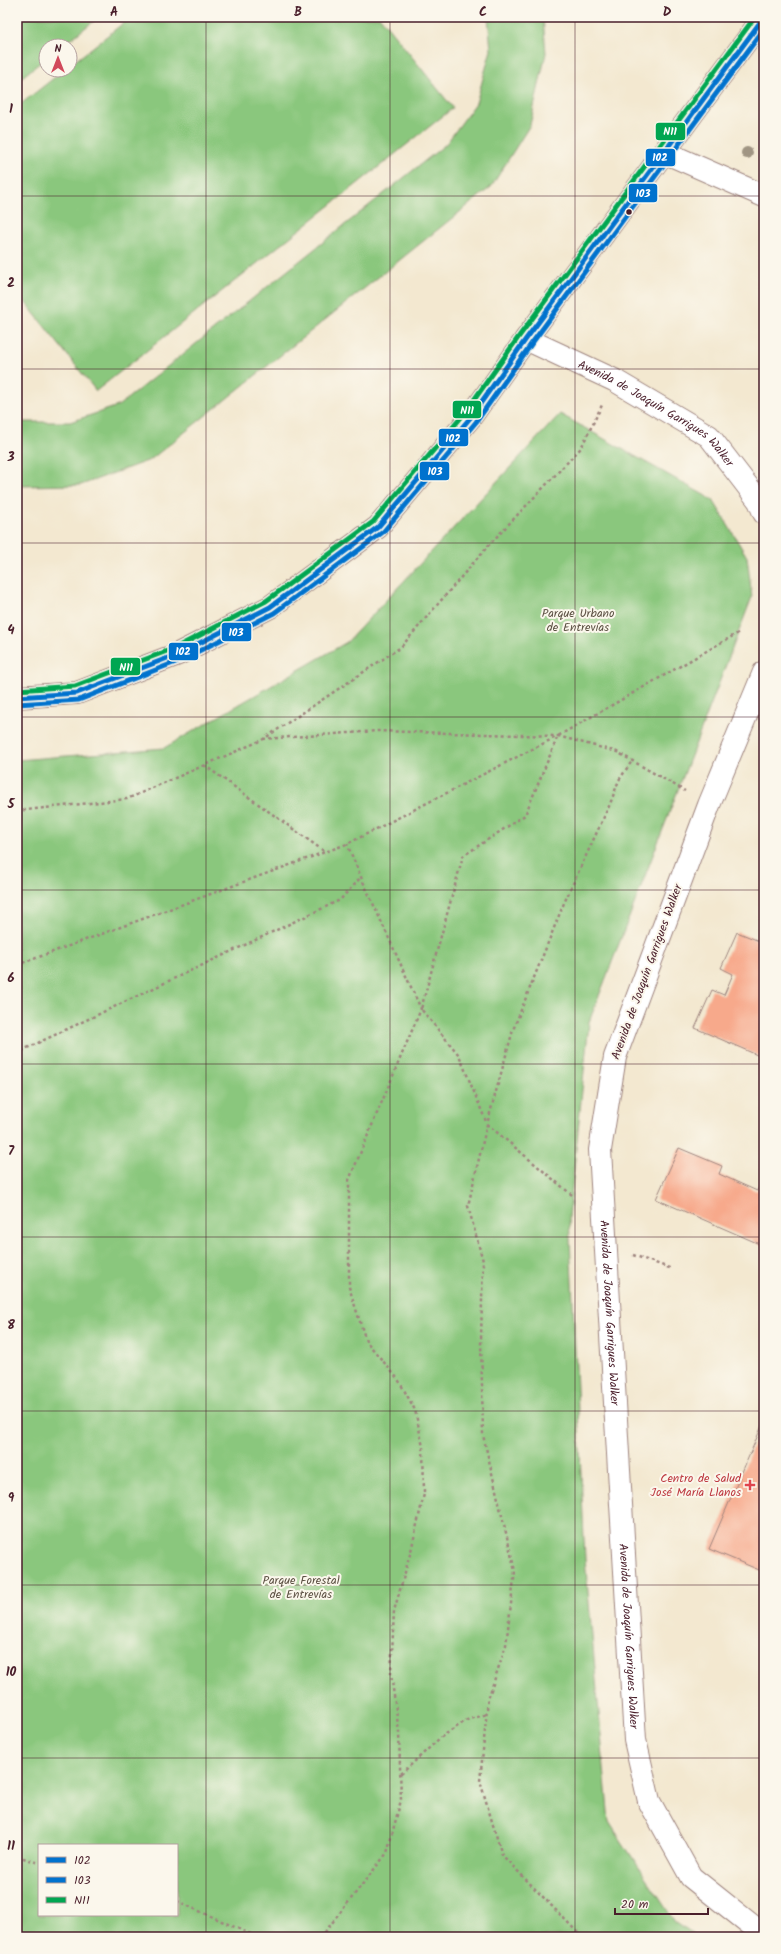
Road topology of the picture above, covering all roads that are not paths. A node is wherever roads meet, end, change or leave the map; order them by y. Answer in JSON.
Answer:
{"nodes":[{"id":1,"x":764,"y":17,"type":"edge"},
{"id":2,"x":664,"y":152,"type":"junction"},
{"id":3,"x":764,"y":196,"type":"edge"},
{"id":4,"x":526,"y":339,"type":"junction"},
{"id":5,"x":764,"y":513,"type":"edge"},
{"id":6,"x":764,"y":672,"type":"edge"},
{"id":7,"x":17,"y":697,"type":"edge"},
{"id":8,"x":764,"y":1935,"type":"edge"}],
"edges":[{"from":1,"to":2,"type":"street"},
{"from":2,"to":3,"type":"street"},
{"from":2,"to":4,"type":"street"},
{"from":4,"to":5,"type":"street","name":"Avenida de Joaquín Garrigues Walker"},
{"from":4,"to":7,"type":"street"},
{"from":6,"to":8,"type":"street","name":"Avenida de Joaquín Garrigues Walker"}]}
